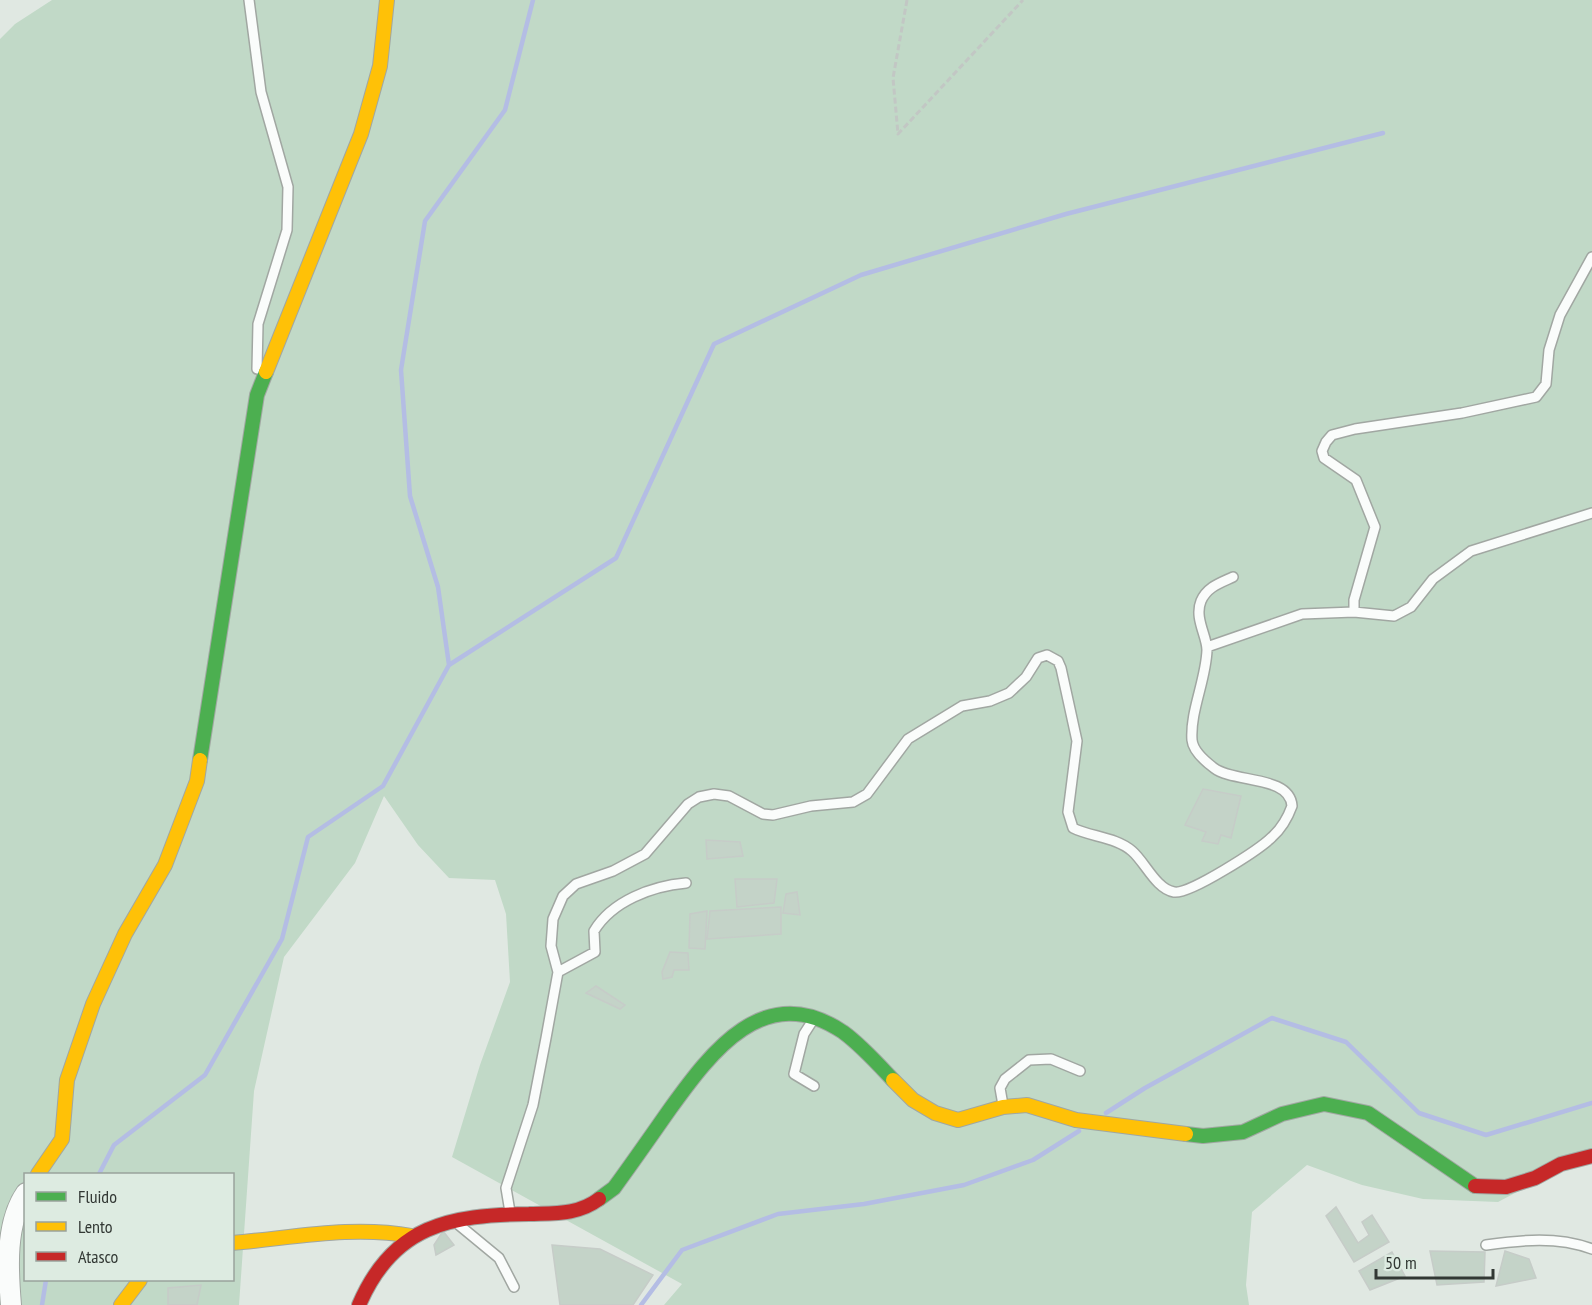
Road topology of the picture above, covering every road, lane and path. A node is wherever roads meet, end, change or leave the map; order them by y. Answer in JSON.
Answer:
{"nodes":[{"id":1,"x":249,"y":0,"type":"edge"},
{"id":2,"x":387,"y":0,"type":"edge"},
{"id":3,"x":907,"y":0,"type":"edge"},
{"id":4,"x":1023,"y":0,"type":"edge"},
{"id":5,"x":1592,"y":257,"type":"edge"},
{"id":6,"x":257,"y":395,"type":"junction"},
{"id":7,"x":1592,"y":513,"type":"edge"},
{"id":8,"x":1233,"y":577,"type":"dead end"},
{"id":9,"x":1354,"y":612,"type":"junction"},
{"id":10,"x":1207,"y":647,"type":"junction"},
{"id":11,"x":686,"y":883,"type":"dead end"},
{"id":12,"x":558,"y":972,"type":"junction"},
{"id":13,"x":814,"y":1018,"type":"junction"},
{"id":14,"x":1080,"y":1071,"type":"dead end"},
{"id":15,"x":814,"y":1086,"type":"dead end"},
{"id":16,"x":1003,"y":1107,"type":"junction"},
{"id":17,"x":1592,"y":1156,"type":"edge"},
{"id":18,"x":39,"y":1173,"type":"edge"},
{"id":19,"x":24,"y":1196,"type":"edge"},
{"id":20,"x":510,"y":1214,"type":"junction"},
{"id":21,"x":452,"y":1220,"type":"junction"},
{"id":22,"x":412,"y":1236,"type":"junction"},
{"id":23,"x":234,"y":1243,"type":"edge"},
{"id":24,"x":1486,"y":1245,"type":"dead end"},
{"id":25,"x":1592,"y":1249,"type":"edge"},
{"id":26,"x":139,"y":1281,"type":"edge"},
{"id":27,"x":514,"y":1287,"type":"dead end"},
{"id":28,"x":11,"y":1305,"type":"edge"},
{"id":29,"x":121,"y":1305,"type":"edge"},
{"id":30,"x":359,"y":1305,"type":"edge"}],
"edges":[{"from":1,"to":6,"type":"lane"},
{"from":2,"to":6,"type":"street"},
{"from":3,"to":4,"type":"path"},
{"from":5,"to":9,"type":"lane"},
{"from":6,"to":18,"type":"street"},
{"from":7,"to":9,"type":"lane"},
{"from":8,"to":10,"type":"lane"},
{"from":9,"to":10,"type":"lane"},
{"from":10,"to":12,"type":"lane"},
{"from":11,"to":12,"type":"lane"},
{"from":12,"to":20,"type":"lane"},
{"from":13,"to":15,"type":"lane"},
{"from":13,"to":16,"type":"street"},
{"from":13,"to":20,"type":"street"},
{"from":14,"to":16,"type":"lane"},
{"from":16,"to":17,"type":"street"},
{"from":19,"to":28,"type":"street"},
{"from":20,"to":21,"type":"street"},
{"from":21,"to":22,"type":"street"},
{"from":21,"to":27,"type":"lane"},
{"from":22,"to":23,"type":"street"},
{"from":22,"to":30,"type":"street"},
{"from":24,"to":25,"type":"lane"},
{"from":26,"to":29,"type":"street"}]}
